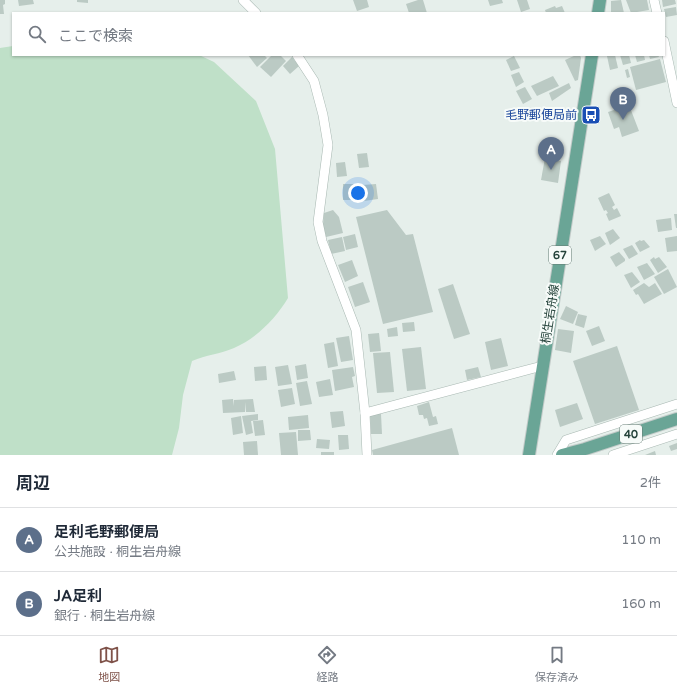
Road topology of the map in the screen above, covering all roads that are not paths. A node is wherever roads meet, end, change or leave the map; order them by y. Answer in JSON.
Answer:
{"nodes":[{"id":1,"x":243,"y":0,"type":"edge"},
{"id":2,"x":600,"y":0,"type":"edge"},
{"id":3,"x":654,"y":0,"type":"edge"},
{"id":4,"x":255,"y":12,"type":"edge"},
{"id":5,"x":598,"y":12,"type":"edge"},
{"id":6,"x":657,"y":12,"type":"edge"},
{"id":7,"x":665,"y":46,"type":"edge"},
{"id":8,"x":298,"y":56,"type":"edge"},
{"id":9,"x":592,"y":56,"type":"edge"},
{"id":10,"x":677,"y":104,"type":"edge"},
{"id":11,"x":542,"y":366,"type":"junction"},
{"id":12,"x":677,"y":404,"type":"edge"},
{"id":13,"x":365,"y":413,"type":"junction"},
{"id":14,"x":677,"y":419,"type":"edge"},
{"id":15,"x":677,"y":434,"type":"edge"},
{"id":16,"x":367,"y":455,"type":"edge"},
{"id":17,"x":529,"y":455,"type":"edge"},
{"id":18,"x":557,"y":455,"type":"edge"},
{"id":19,"x":562,"y":455,"type":"edge"},
{"id":20,"x":613,"y":455,"type":"edge"}],
"edges":[{"from":1,"to":4,"type":"street"},
{"from":2,"to":5,"type":"main road"},
{"from":3,"to":6,"type":"street"},
{"from":7,"to":10,"type":"street"},
{"from":8,"to":13,"type":"street"},
{"from":9,"to":11,"type":"main road","name":"桐生岩舟線","number":"67"},
{"from":11,"to":13,"type":"street"},
{"from":11,"to":17,"type":"main road","name":"桐生岩舟線","number":"67"},
{"from":12,"to":18,"type":"street"},
{"from":13,"to":16,"type":"street"},
{"from":14,"to":19,"type":"main road","number":"40"},
{"from":15,"to":20,"type":"street"}]}
